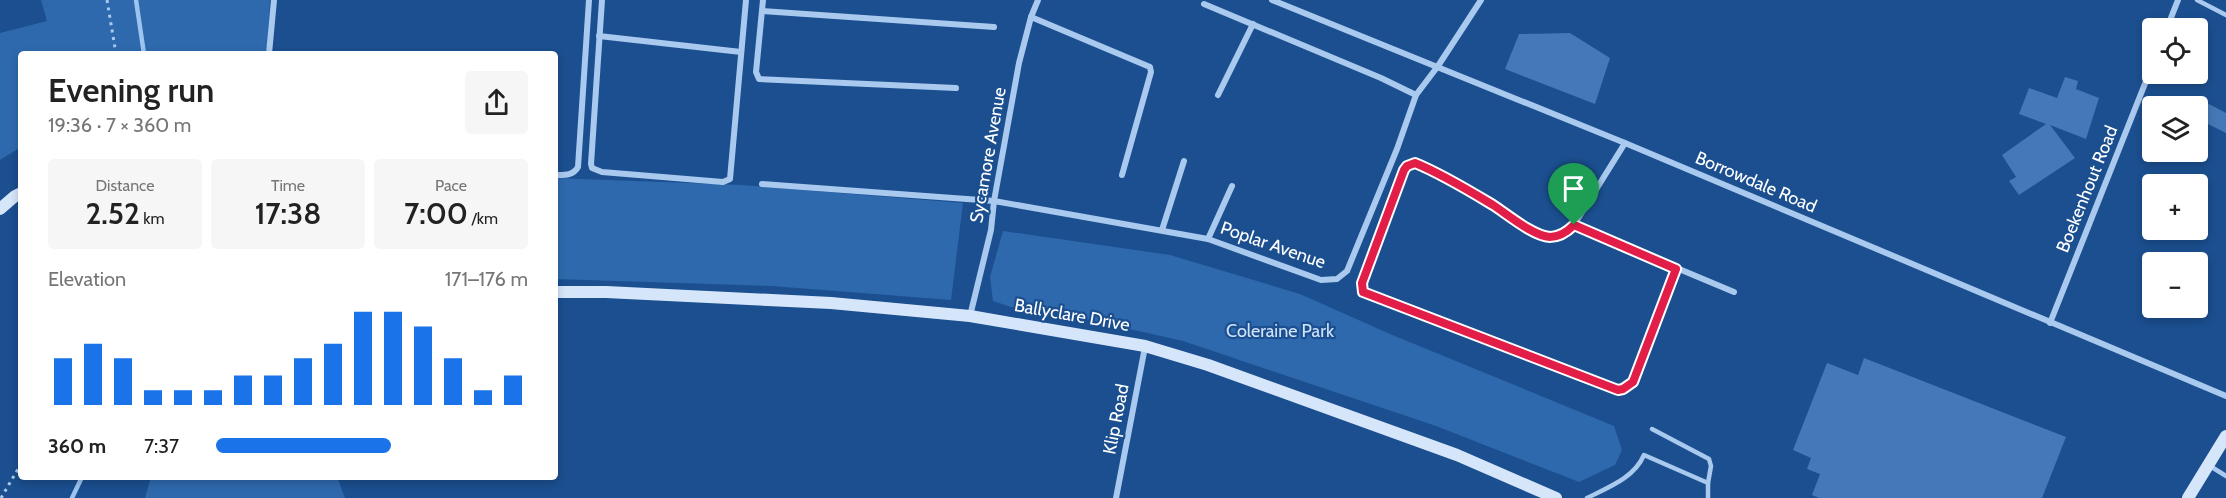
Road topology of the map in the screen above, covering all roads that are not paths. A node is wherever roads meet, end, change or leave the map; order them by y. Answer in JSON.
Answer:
{"nodes":[{"id":1,"x":274,"y":0,"type":"edge"},
{"id":2,"x":589,"y":0,"type":"edge"},
{"id":3,"x":602,"y":0,"type":"edge"},
{"id":4,"x":746,"y":0,"type":"edge"},
{"id":5,"x":763,"y":0,"type":"edge"},
{"id":6,"x":1038,"y":0,"type":"edge"},
{"id":7,"x":1272,"y":0,"type":"edge"},
{"id":8,"x":1481,"y":0,"type":"edge"},
{"id":9,"x":2178,"y":0,"type":"edge"},
{"id":10,"x":2197,"y":0,"type":"edge"},
{"id":11,"x":1204,"y":4,"type":"dead end"},
{"id":12,"x":762,"y":11,"type":"junction"},
{"id":13,"x":2226,"y":15,"type":"edge"},
{"id":14,"x":1031,"y":17,"type":"junction"},
{"id":15,"x":2172,"y":18,"type":"edge"},
{"id":16,"x":1253,"y":24,"type":"junction"},
{"id":17,"x":994,"y":27,"type":"dead end"},
{"id":18,"x":599,"y":36,"type":"junction"},
{"id":19,"x":270,"y":51,"type":"edge"},
{"id":20,"x":741,"y":52,"type":"junction"},
{"id":21,"x":1438,"y":66,"type":"junction"},
{"id":22,"x":2145,"y":84,"type":"edge"},
{"id":23,"x":956,"y":88,"type":"dead end"},
{"id":24,"x":1218,"y":94,"type":"dead end"},
{"id":25,"x":1416,"y":95,"type":"junction"},
{"id":26,"x":1625,"y":143,"type":"junction"},
{"id":27,"x":1184,"y":161,"type":"dead end"},
{"id":28,"x":558,"y":175,"type":"edge"},
{"id":29,"x":1122,"y":175,"type":"dead end"},
{"id":30,"x":762,"y":184,"type":"dead end"},
{"id":31,"x":1232,"y":186,"type":"dead end"},
{"id":32,"x":18,"y":194,"type":"edge"},
{"id":33,"x":994,"y":201,"type":"junction"},
{"id":34,"x":0,"y":209,"type":"edge"},
{"id":35,"x":1574,"y":225,"type":"junction"},
{"id":36,"x":1162,"y":230,"type":"junction"},
{"id":37,"x":1208,"y":239,"type":"junction"},
{"id":38,"x":1676,"y":269,"type":"junction"},
{"id":39,"x":558,"y":292,"type":"edge"},
{"id":40,"x":1734,"y":292,"type":"dead end"},
{"id":41,"x":970,"y":316,"type":"junction"},
{"id":42,"x":2050,"y":323,"type":"junction"},
{"id":43,"x":1145,"y":346,"type":"junction"},
{"id":44,"x":2226,"y":396,"type":"edge"},
{"id":45,"x":1652,"y":429,"type":"dead end"},
{"id":46,"x":2226,"y":436,"type":"edge"},
{"id":47,"x":2208,"y":465,"type":"junction"},
{"id":48,"x":2226,"y":476,"type":"edge"},
{"id":49,"x":1708,"y":483,"type":"junction"},
{"id":50,"x":1116,"y":498,"type":"edge"},
{"id":51,"x":1556,"y":498,"type":"edge"},
{"id":52,"x":1587,"y":498,"type":"edge"},
{"id":53,"x":1708,"y":498,"type":"edge"},
{"id":54,"x":2188,"y":498,"type":"edge"}],
"edges":[{"from":1,"to":19,"type":"street"},
{"from":2,"to":28,"type":"street"},
{"from":3,"to":18,"type":"street"},
{"from":4,"to":20,"type":"street"},
{"from":5,"to":12,"type":"street"},
{"from":6,"to":14,"type":"street","name":"Sycamore Avenue"},
{"from":7,"to":21,"type":"street","name":"Borrowdale Road"},
{"from":8,"to":21,"type":"street","name":"Poplar Avenue"},
{"from":9,"to":15,"type":"street"},
{"from":10,"to":13,"type":"lane"},
{"from":11,"to":16,"type":"street"},
{"from":12,"to":17,"type":"street"},
{"from":12,"to":23,"type":"street"},
{"from":14,"to":29,"type":"street"},
{"from":14,"to":33,"type":"street","name":"Sycamore Avenue"},
{"from":16,"to":24,"type":"street"},
{"from":16,"to":25,"type":"street"},
{"from":18,"to":20,"type":"street"},
{"from":18,"to":20,"type":"street"},
{"from":21,"to":25,"type":"street","name":"Poplar Avenue"},
{"from":21,"to":26,"type":"street","name":"Borrowdale Road"},
{"from":22,"to":42,"type":"street","name":"Boekenhout Road"},
{"from":25,"to":37,"type":"street","name":"Poplar Avenue"},
{"from":26,"to":35,"type":"street"},
{"from":26,"to":42,"type":"street","name":"Borrowdale Road"},
{"from":27,"to":36,"type":"street"},
{"from":30,"to":33,"type":"street","name":"Poplar Avenue"},
{"from":31,"to":37,"type":"street"},
{"from":32,"to":34,"type":"street"},
{"from":33,"to":36,"type":"street","name":"Poplar Avenue"},
{"from":33,"to":41,"type":"street","name":"Sycamore Avenue"},
{"from":35,"to":38,"type":"street"},
{"from":35,"to":38,"type":"street"},
{"from":36,"to":37,"type":"street","name":"Poplar Avenue"},
{"from":38,"to":40,"type":"street"},
{"from":39,"to":41,"type":"street","name":"Ballyclare Drive"},
{"from":41,"to":43,"type":"street","name":"Ballyclare Drive"},
{"from":42,"to":44,"type":"street","name":"Borrowdale Road"},
{"from":43,"to":50,"type":"street","name":"Klip Road"},
{"from":43,"to":51,"type":"street","name":"Ballyclare Drive"},
{"from":45,"to":49,"type":"lane"},
{"from":46,"to":47,"type":"street"},
{"from":47,"to":48,"type":"lane"},
{"from":47,"to":54,"type":"street"},
{"from":49,"to":52,"type":"lane"},
{"from":49,"to":53,"type":"lane"}]}
